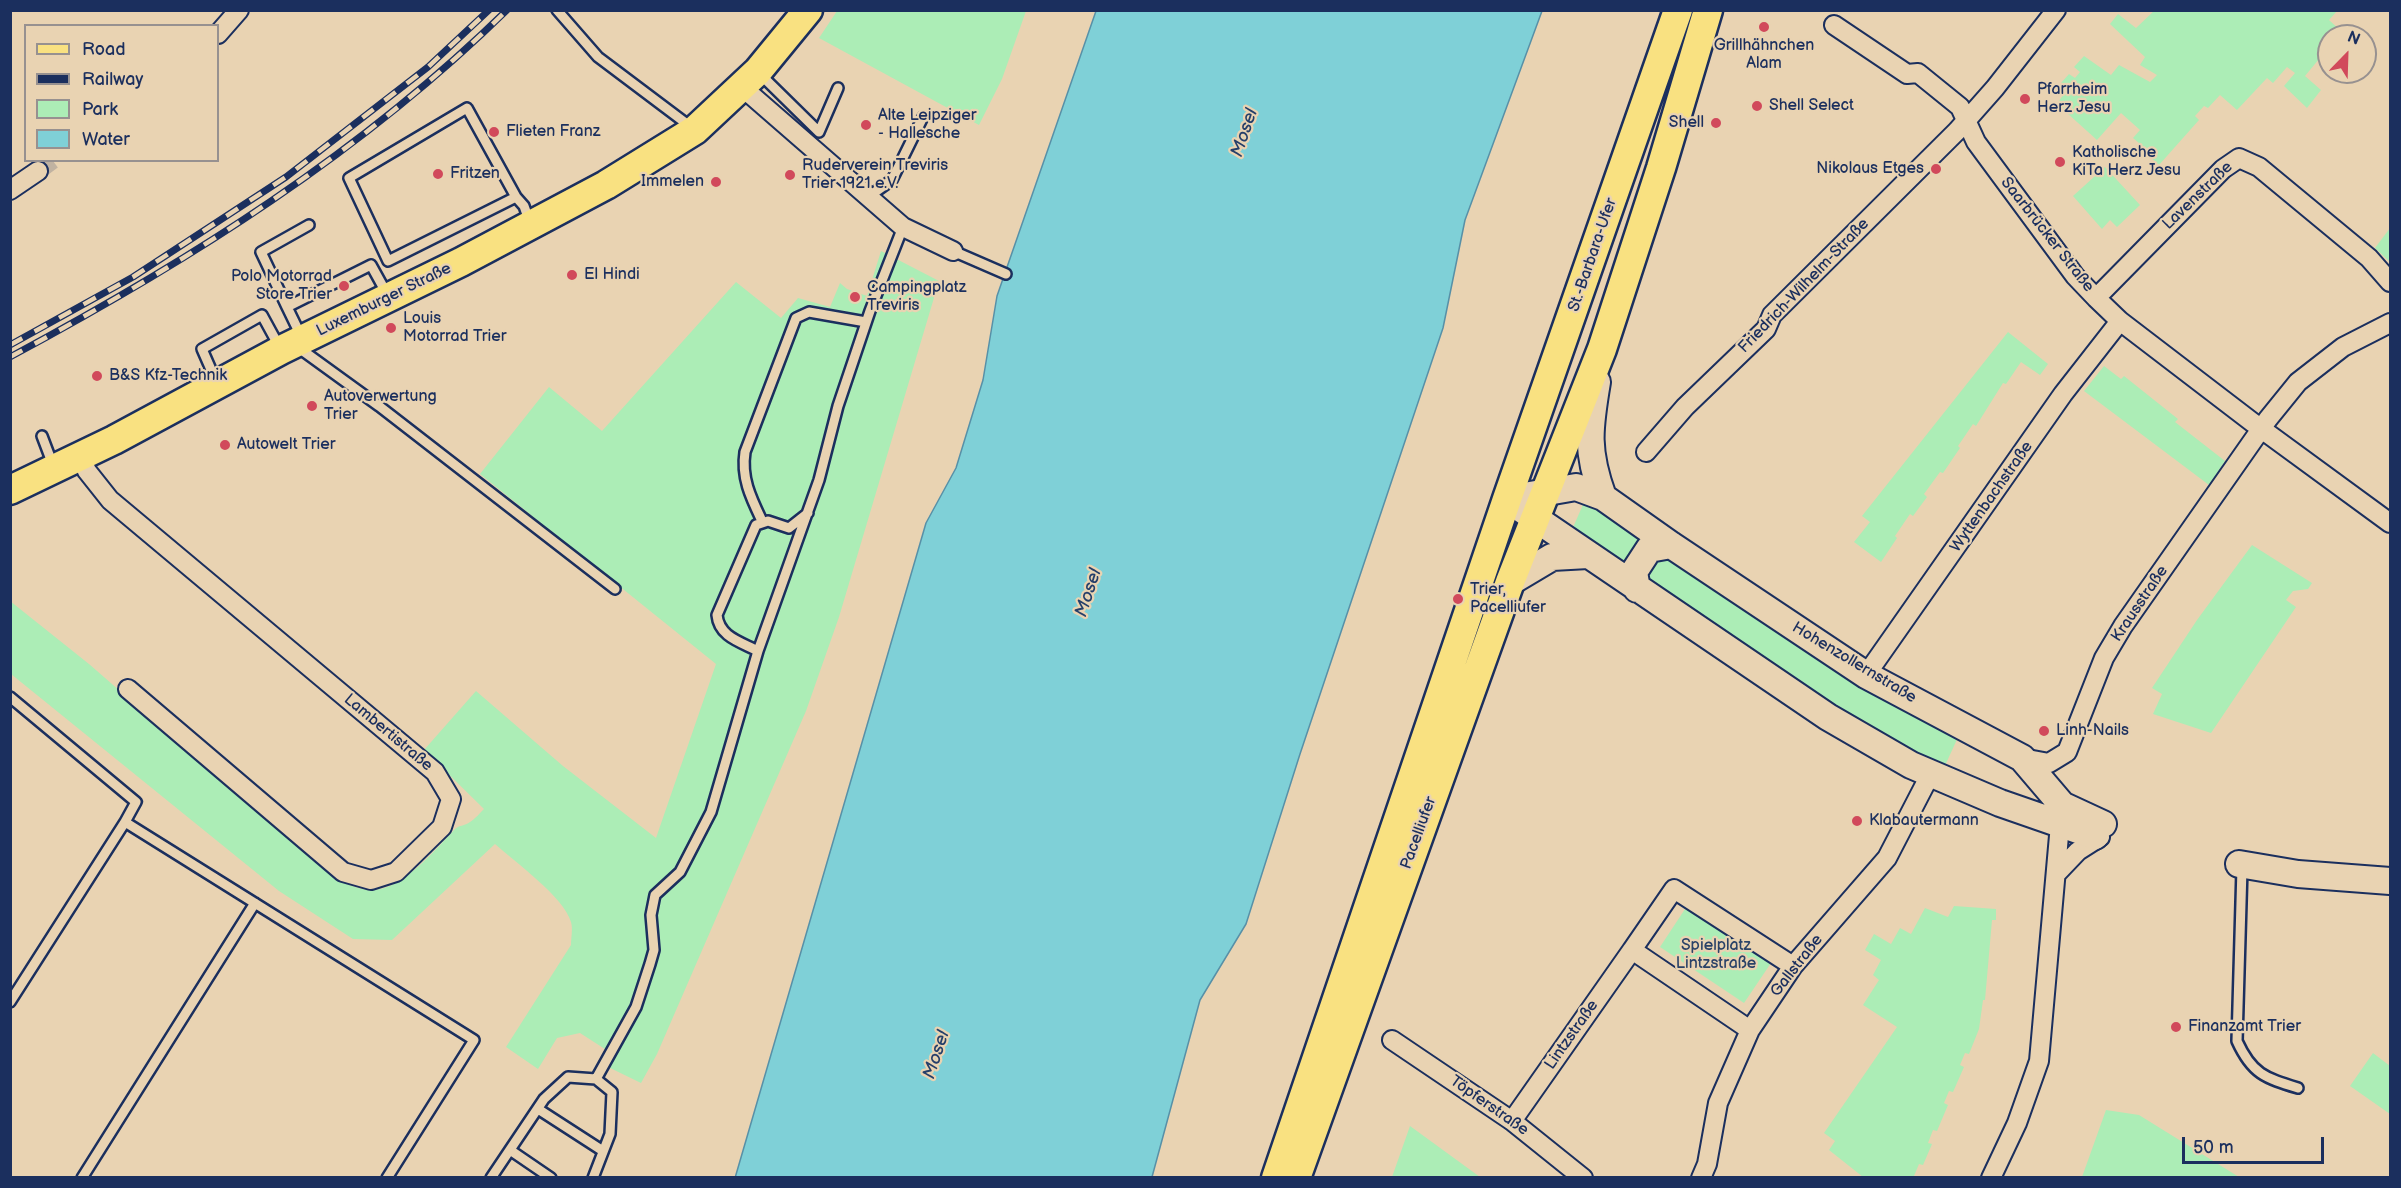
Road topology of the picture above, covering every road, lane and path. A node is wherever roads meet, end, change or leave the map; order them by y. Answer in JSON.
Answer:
{"nodes":[{"id":1,"x":239,"y":10,"type":"edge"},
{"id":2,"x":557,"y":10,"type":"edge"},
{"id":3,"x":808,"y":10,"type":"edge"},
{"id":4,"x":1678,"y":10,"type":"edge"},
{"id":5,"x":1708,"y":10,"type":"edge"},
{"id":6,"x":2056,"y":10,"type":"edge"},
{"id":7,"x":1834,"y":25,"type":"dead end"},
{"id":8,"x":219,"y":33,"type":"edge"},
{"id":9,"x":750,"y":79,"type":"junction"},
{"id":10,"x":838,"y":88,"type":"dead end"},
{"id":11,"x":923,"y":117,"type":"dead end"},
{"id":12,"x":1965,"y":121,"type":"junction"},
{"id":13,"x":695,"y":130,"type":"junction"},
{"id":14,"x":38,"y":171,"type":"tunnel mouth"},
{"id":15,"x":10,"y":190,"type":"edge"},
{"id":16,"x":516,"y":197,"type":"junction"},
{"id":17,"x":868,"y":197,"type":"junction"},
{"id":18,"x":309,"y":225,"type":"dead end"},
{"id":19,"x":530,"y":225,"type":"junction"},
{"id":20,"x":903,"y":227,"type":"junction"},
{"id":21,"x":953,"y":251,"type":"joint"},
{"id":22,"x":1006,"y":274,"type":"dead end"},
{"id":23,"x":2391,"y":282,"type":"edge"},
{"id":24,"x":389,"y":298,"type":"junction"},
{"id":25,"x":2096,"y":298,"type":"junction"},
{"id":26,"x":287,"y":308,"type":"junction"},
{"id":27,"x":2120,"y":321,"type":"junction"},
{"id":28,"x":866,"y":322,"type":"junction"},
{"id":29,"x":2391,"y":323,"type":"edge"},
{"id":30,"x":293,"y":345,"type":"junction"},
{"id":31,"x":1602,"y":349,"type":"junction"},
{"id":32,"x":218,"y":384,"type":"junction"},
{"id":33,"x":2262,"y":429,"type":"junction"},
{"id":34,"x":42,"y":436,"type":"dead end"},
{"id":35,"x":1646,"y":452,"type":"dead end"},
{"id":36,"x":80,"y":456,"type":"junction"},
{"id":37,"x":55,"y":469,"type":"junction"},
{"id":38,"x":10,"y":490,"type":"edge"},
{"id":39,"x":1546,"y":490,"type":"junction"},
{"id":40,"x":1603,"y":497,"type":"junction"},
{"id":41,"x":1507,"y":499,"type":"junction"},
{"id":42,"x":808,"y":513,"type":"junction"},
{"id":43,"x":1534,"y":519,"type":"junction"},
{"id":44,"x":762,"y":521,"type":"junction"},
{"id":45,"x":2391,"y":523,"type":"edge"},
{"id":46,"x":1671,"y":545,"type":"junction"},
{"id":47,"x":1588,"y":555,"type":"junction"},
{"id":48,"x":1509,"y":582,"type":"junction"},
{"id":49,"x":615,"y":589,"type":"dead end"},
{"id":50,"x":1637,"y":589,"type":"junction"},
{"id":51,"x":758,"y":651,"type":"junction"},
{"id":52,"x":1866,"y":675,"type":"junction"},
{"id":53,"x":128,"y":689,"type":"dead end"},
{"id":54,"x":10,"y":697,"type":"edge"},
{"id":55,"x":2022,"y":758,"type":"junction"},
{"id":56,"x":1931,"y":773,"type":"junction"},
{"id":57,"x":2000,"y":803,"type":"junction"},
{"id":58,"x":2061,"y":815,"type":"junction"},
{"id":59,"x":125,"y":822,"type":"junction"},
{"id":60,"x":2101,"y":830,"type":"joint"},
{"id":61,"x":2241,"y":865,"type":"joint"},
{"id":62,"x":2057,"y":873,"type":"junction"},
{"id":63,"x":2391,"y":881,"type":"edge"},
{"id":64,"x":255,"y":903,"type":"junction"},
{"id":65,"x":1632,"y":950,"type":"junction"},
{"id":66,"x":1793,"y":966,"type":"junction"},
{"id":67,"x":10,"y":1002,"type":"edge"},
{"id":68,"x":1750,"y":1030,"type":"junction"},
{"id":69,"x":1392,"y":1040,"type":"dead end"},
{"id":70,"x":596,"y":1079,"type":"junction"},
{"id":71,"x":2298,"y":1088,"type":"dead end"},
{"id":72,"x":538,"y":1109,"type":"junction"},
{"id":73,"x":1512,"y":1121,"type":"junction"},
{"id":74,"x":510,"y":1150,"type":"junction"},
{"id":75,"x":603,"y":1151,"type":"junction"},
{"id":76,"x":82,"y":1178,"type":"edge"},
{"id":77,"x":387,"y":1178,"type":"edge"},
{"id":78,"x":491,"y":1178,"type":"edge"},
{"id":79,"x":551,"y":1178,"type":"edge"},
{"id":80,"x":593,"y":1178,"type":"edge"},
{"id":81,"x":1276,"y":1178,"type":"edge"},
{"id":82,"x":1296,"y":1178,"type":"edge"},
{"id":83,"x":1583,"y":1178,"type":"edge"},
{"id":84,"x":1701,"y":1178,"type":"edge"},
{"id":85,"x":1991,"y":1178,"type":"edge"}],
"edges":[{"from":1,"to":8,"type":"street"},
{"from":2,"to":13,"type":"lane"},
{"from":3,"to":9,"type":"main road","name":"Luxemburger Straße"},
{"from":4,"to":41,"type":"main road","name":"St.-Barbara-Ufer"},
{"from":5,"to":31,"type":"main road"},
{"from":6,"to":12,"type":"street","name":"Friedrich-Wilhelm-Straße"},
{"from":7,"to":12,"type":"street","name":"Saarbrücker Straße"},
{"from":9,"to":10,"type":"lane"},
{"from":9,"to":13,"type":"main road","name":"Luxemburger Straße"},
{"from":9,"to":17,"type":"street"},
{"from":11,"to":17,"type":"lane"},
{"from":12,"to":25,"type":"street","name":"Saarbrücker Straße"},
{"from":12,"to":35,"type":"street","name":"Friedrich-Wilhelm-Straße"},
{"from":13,"to":19,"type":"main road","name":"Luxemburger Straße"},
{"from":14,"to":15,"type":"street"},
{"from":16,"to":16,"type":"lane"},
{"from":16,"to":19,"type":"lane"},
{"from":17,"to":20,"type":"street"},
{"from":18,"to":26,"type":"lane"},
{"from":19,"to":24,"type":"main road","name":"Luxemburger Straße"},
{"from":20,"to":21,"type":"street"},
{"from":20,"to":28,"type":"lane"},
{"from":21,"to":22,"type":"lane"},
{"from":23,"to":25,"type":"street","name":"Lavenstraße"},
{"from":24,"to":26,"type":"lane"},
{"from":24,"to":30,"type":"main road","name":"Luxemburger Straße"},
{"from":25,"to":27,"type":"street","name":"Saarbrücker Straße"},
{"from":26,"to":30,"type":"lane"},
{"from":27,"to":33,"type":"street","name":"Saarbrücker Straße"},
{"from":27,"to":52,"type":"street","name":"Wyttenbachstraße"},
{"from":28,"to":42,"type":"lane"},
{"from":28,"to":44,"type":"lane"},
{"from":29,"to":33,"type":"street","name":"Krausstraße"},
{"from":30,"to":32,"type":"main road","name":"Luxemburger Straße"},
{"from":30,"to":32,"type":"lane"},
{"from":30,"to":49,"type":"lane"},
{"from":31,"to":39,"type":"main road"},
{"from":31,"to":40,"type":"street"},
{"from":32,"to":36,"type":"main road","name":"Luxemburger Straße"},
{"from":33,"to":45,"type":"street","name":"Saarbrücker Straße"},
{"from":33,"to":55,"type":"street","name":"Krausstraße"},
{"from":34,"to":37,"type":"lane"},
{"from":36,"to":37,"type":"main road","name":"Luxemburger Straße"},
{"from":36,"to":53,"type":"street","name":"Lambertistraße"},
{"from":37,"to":38,"type":"main road","name":"Luxemburger Straße"},
{"from":39,"to":40,"type":"street","name":"Hohenzollernstraße"},
{"from":39,"to":41,"type":"street","name":"Hohenzollernstraße"},
{"from":39,"to":43,"type":"main road","name":"Pacelliufer"},
{"from":40,"to":46,"type":"street","name":"Hohenzollernstraße"},
{"from":41,"to":43,"type":"street"},
{"from":41,"to":81,"type":"main road","name":"Pacelliufer"},
{"from":42,"to":44,"type":"lane"},
{"from":42,"to":51,"type":"lane"},
{"from":43,"to":47,"type":"street"},
{"from":43,"to":48,"type":"main road","name":"Pacelliufer"},
{"from":44,"to":51,"type":"lane"},
{"from":46,"to":50,"type":"street"},
{"from":46,"to":52,"type":"street","name":"Hohenzollernstraße"},
{"from":47,"to":48,"type":"street"},
{"from":47,"to":50,"type":"street"},
{"from":48,"to":82,"type":"main road","name":"Pacelliufer"},
{"from":50,"to":56,"type":"street"},
{"from":51,"to":70,"type":"lane"},
{"from":52,"to":55,"type":"street","name":"Hohenzollernstraße"},
{"from":54,"to":59,"type":"lane"},
{"from":55,"to":57,"type":"street"},
{"from":55,"to":58,"type":"street","name":"Hohenzollernstraße"},
{"from":56,"to":57,"type":"street"},
{"from":56,"to":66,"type":"street","name":"Gallstraße"},
{"from":57,"to":58,"type":"street"},
{"from":58,"to":60,"type":"street"},
{"from":58,"to":62,"type":"street"},
{"from":59,"to":64,"type":"lane"},
{"from":59,"to":67,"type":"lane"},
{"from":60,"to":62,"type":"street"},
{"from":61,"to":63,"type":"street"},
{"from":61,"to":71,"type":"lane"},
{"from":62,"to":85,"type":"street"},
{"from":64,"to":76,"type":"lane"},
{"from":64,"to":77,"type":"lane"},
{"from":65,"to":66,"type":"street","name":"Lintzstraße"},
{"from":65,"to":68,"type":"street"},
{"from":65,"to":73,"type":"street","name":"Lintzstraße"},
{"from":66,"to":68,"type":"street","name":"Gallstraße"},
{"from":68,"to":84,"type":"street","name":"Gallstraße"},
{"from":69,"to":73,"type":"street","name":"Töpferstraße"},
{"from":70,"to":72,"type":"lane"},
{"from":70,"to":75,"type":"lane"},
{"from":72,"to":74,"type":"lane"},
{"from":72,"to":75,"type":"lane"},
{"from":73,"to":83,"type":"street","name":"Töpferstraße"},
{"from":74,"to":78,"type":"lane"},
{"from":74,"to":79,"type":"lane"},
{"from":75,"to":80,"type":"lane"}]}
